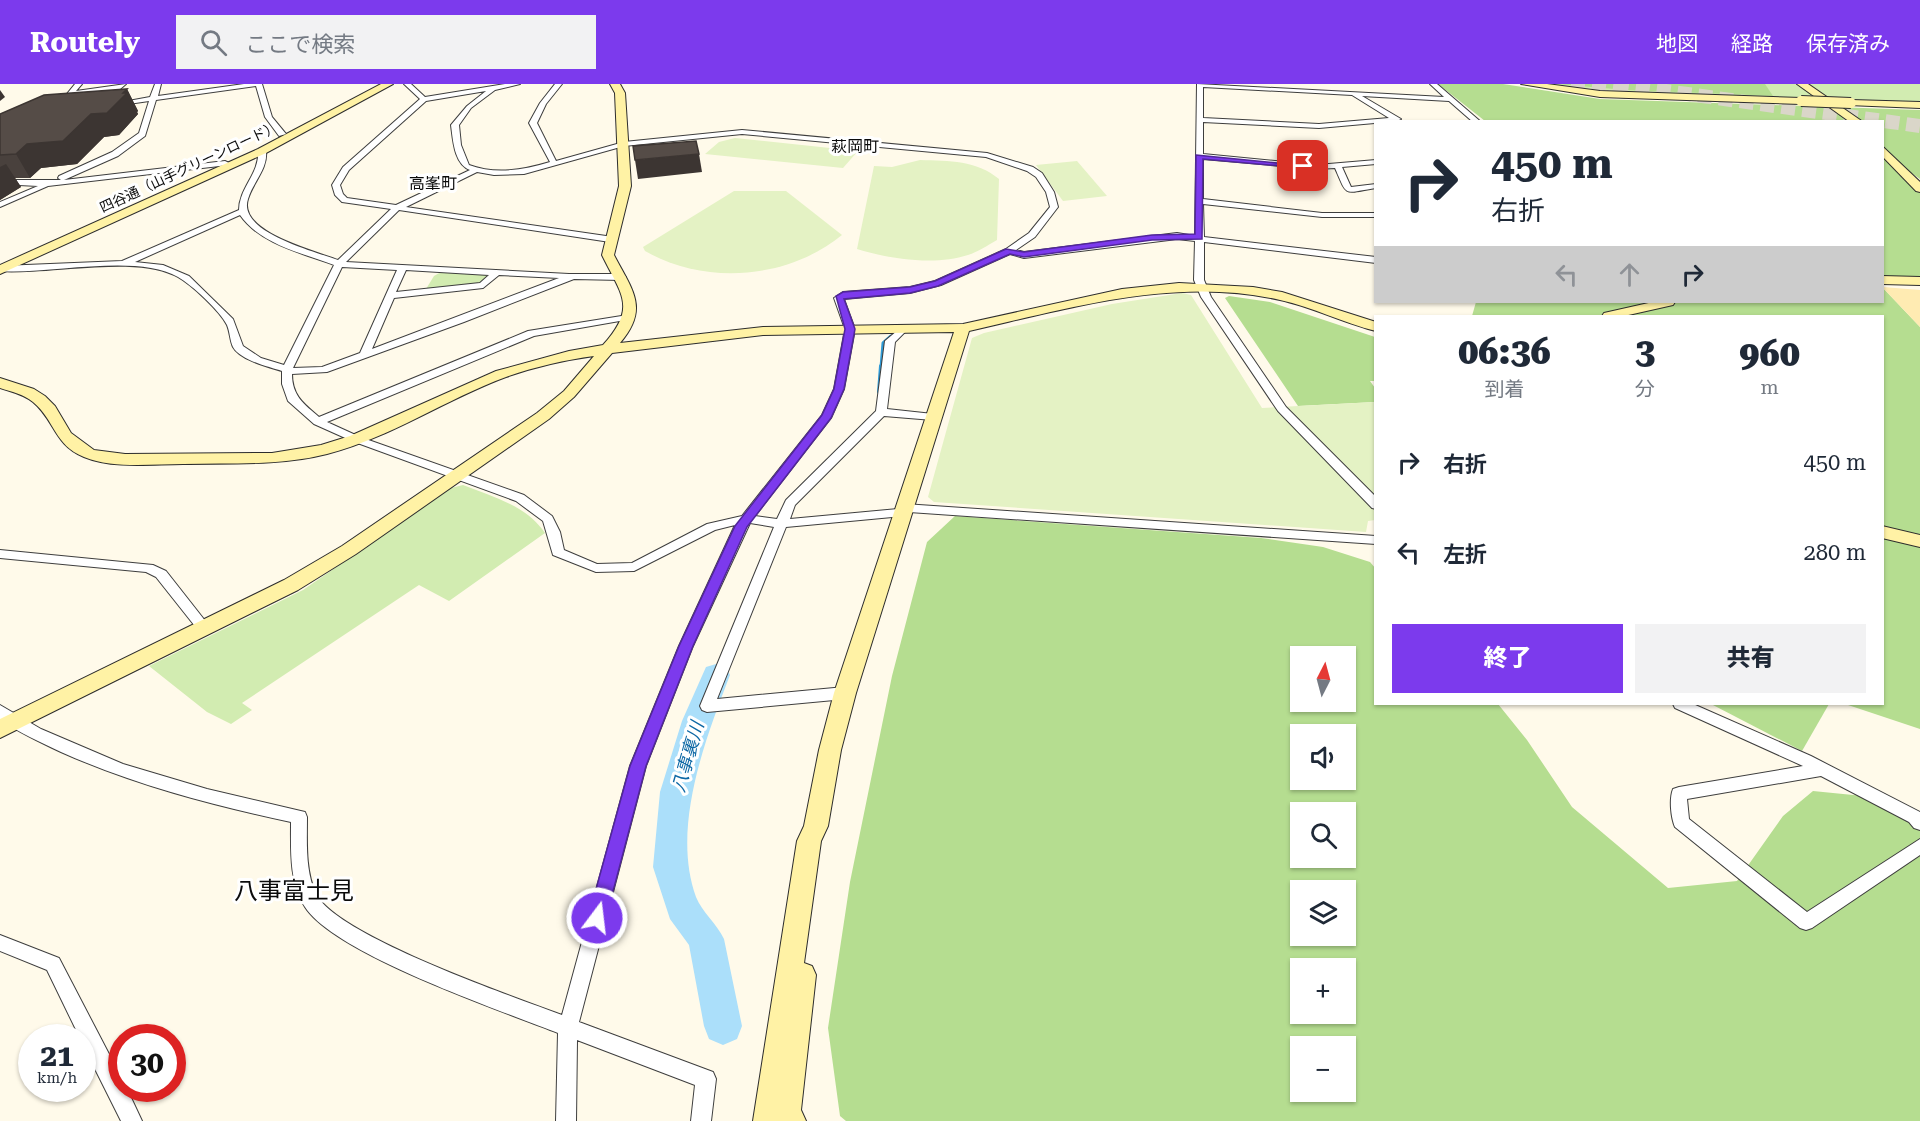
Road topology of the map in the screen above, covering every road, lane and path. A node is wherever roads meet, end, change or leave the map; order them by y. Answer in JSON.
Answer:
{"nodes":[{"id":1,"x":79,"y":84,"type":"edge"},
{"id":2,"x":123,"y":84,"type":"edge"},
{"id":3,"x":158,"y":84,"type":"edge"},
{"id":4,"x":259,"y":84,"type":"edge"},
{"id":5,"x":379,"y":84,"type":"edge"},
{"id":6,"x":388,"y":84,"type":"edge"},
{"id":7,"x":407,"y":84,"type":"edge"},
{"id":8,"x":517,"y":84,"type":"edge"},
{"id":9,"x":559,"y":84,"type":"edge"},
{"id":10,"x":615,"y":84,"type":"edge"},
{"id":11,"x":1200,"y":84,"type":"edge"},
{"id":12,"x":1433,"y":84,"type":"edge"},
{"id":13,"x":1526,"y":84,"type":"edge"},
{"id":14,"x":1802,"y":84,"type":"edge"},
{"id":15,"x":498,"y":86,"type":"edge"},
{"id":16,"x":1298,"y":87,"type":"edge"},
{"id":17,"x":71,"y":93,"type":"junction"},
{"id":18,"x":1352,"y":93,"type":"junction"},
{"id":19,"x":155,"y":98,"type":"junction"},
{"id":20,"x":424,"y":99,"type":"junction"},
{"id":21,"x":1451,"y":99,"type":"junction"},
{"id":22,"x":108,"y":105,"type":"edge"},
{"id":23,"x":1920,"y":105,"type":"edge"},
{"id":24,"x":65,"y":110,"type":"edge"},
{"id":25,"x":1200,"y":120,"type":"junction"},
{"id":26,"x":1399,"y":120,"type":"edge"},
{"id":27,"x":1476,"y":120,"type":"edge"},
{"id":28,"x":1855,"y":120,"type":"edge"},
{"id":29,"x":1374,"y":122,"type":"edge"},
{"id":30,"x":282,"y":134,"type":"junction"},
{"id":31,"x":624,"y":144,"type":"junction"},
{"id":32,"x":1884,"y":150,"type":"edge"},
{"id":33,"x":262,"y":151,"type":"junction"},
{"id":34,"x":1199,"y":156,"type":"junction"},
{"id":35,"x":1374,"y":162,"type":"edge"},
{"id":36,"x":225,"y":163,"type":"junction"},
{"id":37,"x":555,"y":165,"type":"junction"},
{"id":38,"x":1338,"y":166,"type":"junction"},
{"id":39,"x":476,"y":170,"type":"junction"},
{"id":40,"x":0,"y":182,"type":"edge"},
{"id":41,"x":49,"y":184,"type":"junction"},
{"id":42,"x":1374,"y":186,"type":"edge"},
{"id":43,"x":1919,"y":187,"type":"edge"},
{"id":44,"x":1200,"y":201,"type":"junction"},
{"id":45,"x":0,"y":206,"type":"edge"},
{"id":46,"x":398,"y":208,"type":"junction"},
{"id":47,"x":243,"y":211,"type":"junction"},
{"id":48,"x":1374,"y":215,"type":"edge"},
{"id":49,"x":1199,"y":237,"type":"junction"},
{"id":50,"x":610,"y":239,"type":"junction"},
{"id":51,"x":1009,"y":251,"type":"junction"},
{"id":52,"x":1374,"y":260,"type":"edge"},
{"id":53,"x":123,"y":264,"type":"junction"},
{"id":54,"x":339,"y":264,"type":"junction"},
{"id":55,"x":1,"y":268,"type":"edge"},
{"id":56,"x":402,"y":268,"type":"junction"},
{"id":57,"x":432,"y":270,"type":"junction"},
{"id":58,"x":496,"y":273,"type":"junction"},
{"id":59,"x":573,"y":276,"type":"junction"},
{"id":60,"x":621,"y":277,"type":"junction"},
{"id":61,"x":1889,"y":280,"type":"edge"},
{"id":62,"x":1920,"y":281,"type":"edge"},
{"id":63,"x":1202,"y":287,"type":"junction"},
{"id":64,"x":422,"y":291,"type":"junction"},
{"id":65,"x":391,"y":295,"type":"junction"},
{"id":66,"x":1664,"y":303,"type":"edge"},
{"id":67,"x":1613,"y":315,"type":"edge"},
{"id":68,"x":631,"y":316,"type":"junction"},
{"id":69,"x":1374,"y":326,"type":"edge"},
{"id":70,"x":904,"y":328,"type":"junction"},
{"id":71,"x":963,"y":328,"type":"junction"},
{"id":72,"x":850,"y":329,"type":"junction"},
{"id":73,"x":608,"y":349,"type":"junction"},
{"id":74,"x":364,"y":356,"type":"junction"},
{"id":75,"x":287,"y":369,"type":"junction"},
{"id":76,"x":0,"y":383,"type":"edge"},
{"id":77,"x":881,"y":412,"type":"junction"},
{"id":78,"x":933,"y":417,"type":"junction"},
{"id":79,"x":318,"y":422,"type":"junction"},
{"id":80,"x":356,"y":439,"type":"junction"},
{"id":81,"x":458,"y":474,"type":"junction"},
{"id":82,"x":1374,"y":503,"type":"edge"},
{"id":83,"x":903,"y":510,"type":"junction"},
{"id":84,"x":746,"y":519,"type":"junction"},
{"id":85,"x":781,"y":524,"type":"junction"},
{"id":86,"x":1884,"y":532,"type":"edge"},
{"id":87,"x":1374,"y":540,"type":"edge"},
{"id":88,"x":1920,"y":541,"type":"edge"},
{"id":89,"x":0,"y":554,"type":"edge"},
{"id":90,"x":202,"y":627,"type":"junction"},
{"id":91,"x":845,"y":693,"type":"junction"},
{"id":92,"x":1682,"y":705,"type":"edge"},
{"id":93,"x":5,"y":721,"type":"edge"},
{"id":94,"x":1822,"y":769,"type":"junction"},
{"id":95,"x":1920,"y":823,"type":"edge"},
{"id":96,"x":816,"y":826,"type":"junction"},
{"id":97,"x":1920,"y":846,"type":"edge"},
{"id":98,"x":0,"y":942,"type":"edge"},
{"id":99,"x":568,"y":1027,"type":"junction"},
{"id":100,"x":132,"y":1121,"type":"edge"},
{"id":101,"x":566,"y":1121,"type":"edge"},
{"id":102,"x":702,"y":1121,"type":"edge"},
{"id":103,"x":768,"y":1121,"type":"edge"},
{"id":104,"x":791,"y":1121,"type":"edge"}],
"edges":[{"from":1,"to":17,"type":"street"},
{"from":2,"to":17,"type":"street"},
{"from":3,"to":19,"type":"street"},
{"from":4,"to":19,"type":"street"},
{"from":4,"to":30,"type":"street"},
{"from":5,"to":30,"type":"street"},
{"from":6,"to":33,"type":"street","name":"四谷通（山手グリーンロード）"},
{"from":7,"to":20,"type":"street"},
{"from":8,"to":15,"type":"street"},
{"from":9,"to":37,"type":"street"},
{"from":10,"to":31,"type":"street"},
{"from":11,"to":16,"type":"street"},
{"from":11,"to":25,"type":"street"},
{"from":12,"to":21,"type":"street"},
{"from":13,"to":23,"type":"street","bridge":true},
{"from":14,"to":28,"type":"street"},
{"from":15,"to":20,"type":"street"},
{"from":15,"to":39,"type":"street"},
{"from":16,"to":18,"type":"street"},
{"from":17,"to":24,"type":"street"},
{"from":18,"to":21,"type":"street"},
{"from":18,"to":26,"type":"street"},
{"from":19,"to":22,"type":"street"},
{"from":19,"to":41,"type":"street"},
{"from":20,"to":46,"type":"street"},
{"from":21,"to":27,"type":"street"},
{"from":25,"to":29,"type":"street"},
{"from":25,"to":34,"type":"street"},
{"from":30,"to":36,"type":"street"},
{"from":31,"to":37,"type":"street"},
{"from":31,"to":50,"type":"street"},
{"from":31,"to":51,"type":"street"},
{"from":32,"to":43,"type":"street"},
{"from":33,"to":47,"type":"street"},
{"from":33,"to":55,"type":"street","name":"四谷通（山手グリーンロード）"},
{"from":34,"to":38,"type":"street"},
{"from":34,"to":44,"type":"street"},
{"from":35,"to":38,"type":"street"},
{"from":36,"to":41,"type":"street"},
{"from":36,"to":55,"type":"street"},
{"from":37,"to":39,"type":"street"},
{"from":38,"to":42,"type":"street"},
{"from":39,"to":46,"type":"street"},
{"from":40,"to":41,"type":"street"},
{"from":41,"to":45,"type":"street"},
{"from":44,"to":48,"type":"street"},
{"from":44,"to":49,"type":"street"},
{"from":46,"to":50,"type":"street"},
{"from":46,"to":54,"type":"street"},
{"from":47,"to":53,"type":"street"},
{"from":47,"to":54,"type":"street"},
{"from":49,"to":51,"type":"street"},
{"from":49,"to":52,"type":"street"},
{"from":49,"to":63,"type":"street"},
{"from":50,"to":60,"type":"street"},
{"from":51,"to":72,"type":"street"},
{"from":53,"to":55,"type":"street"},
{"from":53,"to":75,"type":"street"},
{"from":54,"to":56,"type":"street"},
{"from":54,"to":75,"type":"street"},
{"from":56,"to":57,"type":"street"},
{"from":56,"to":65,"type":"street"},
{"from":57,"to":58,"type":"street"},
{"from":57,"to":64,"type":"street"},
{"from":58,"to":59,"type":"street"},
{"from":58,"to":64,"type":"street"},
{"from":59,"to":60,"type":"street"},
{"from":59,"to":74,"type":"street"},
{"from":60,"to":68,"type":"street"},
{"from":61,"to":62,"type":"street"},
{"from":63,"to":69,"type":"street"},
{"from":63,"to":71,"type":"street"},
{"from":63,"to":82,"type":"street"},
{"from":64,"to":65,"type":"street"},
{"from":65,"to":74,"type":"street"},
{"from":66,"to":67,"type":"street"},
{"from":68,"to":73,"type":"street"},
{"from":68,"to":79,"type":"street"},
{"from":70,"to":71,"type":"street"},
{"from":70,"to":72,"type":"street"},
{"from":70,"to":77,"type":"street"},
{"from":71,"to":78,"type":"street"},
{"from":72,"to":73,"type":"street"},
{"from":72,"to":84,"type":"street"},
{"from":73,"to":80,"type":"street"},
{"from":73,"to":81,"type":"street"},
{"from":74,"to":75,"type":"street"},
{"from":75,"to":79,"type":"street"},
{"from":76,"to":80,"type":"street"},
{"from":77,"to":78,"type":"street"},
{"from":77,"to":85,"type":"street"},
{"from":78,"to":83,"type":"street"},
{"from":79,"to":80,"type":"street"},
{"from":80,"to":81,"type":"street"},
{"from":81,"to":84,"type":"street"},
{"from":81,"to":90,"type":"street"},
{"from":83,"to":85,"type":"street"},
{"from":83,"to":87,"type":"street"},
{"from":83,"to":91,"type":"street"},
{"from":84,"to":85,"type":"street"},
{"from":84,"to":99,"type":"street"},
{"from":85,"to":91,"type":"street"},
{"from":86,"to":88,"type":"street"},
{"from":89,"to":90,"type":"street"},
{"from":90,"to":93,"type":"street"},
{"from":91,"to":96,"type":"street"},
{"from":92,"to":94,"type":"street"},
{"from":93,"to":99,"type":"street"},
{"from":94,"to":95,"type":"street"},
{"from":94,"to":97,"type":"street"},
{"from":96,"to":103,"type":"street"},
{"from":96,"to":104,"type":"street"},
{"from":98,"to":100,"type":"street"},
{"from":99,"to":101,"type":"street"},
{"from":99,"to":102,"type":"street"}]}
